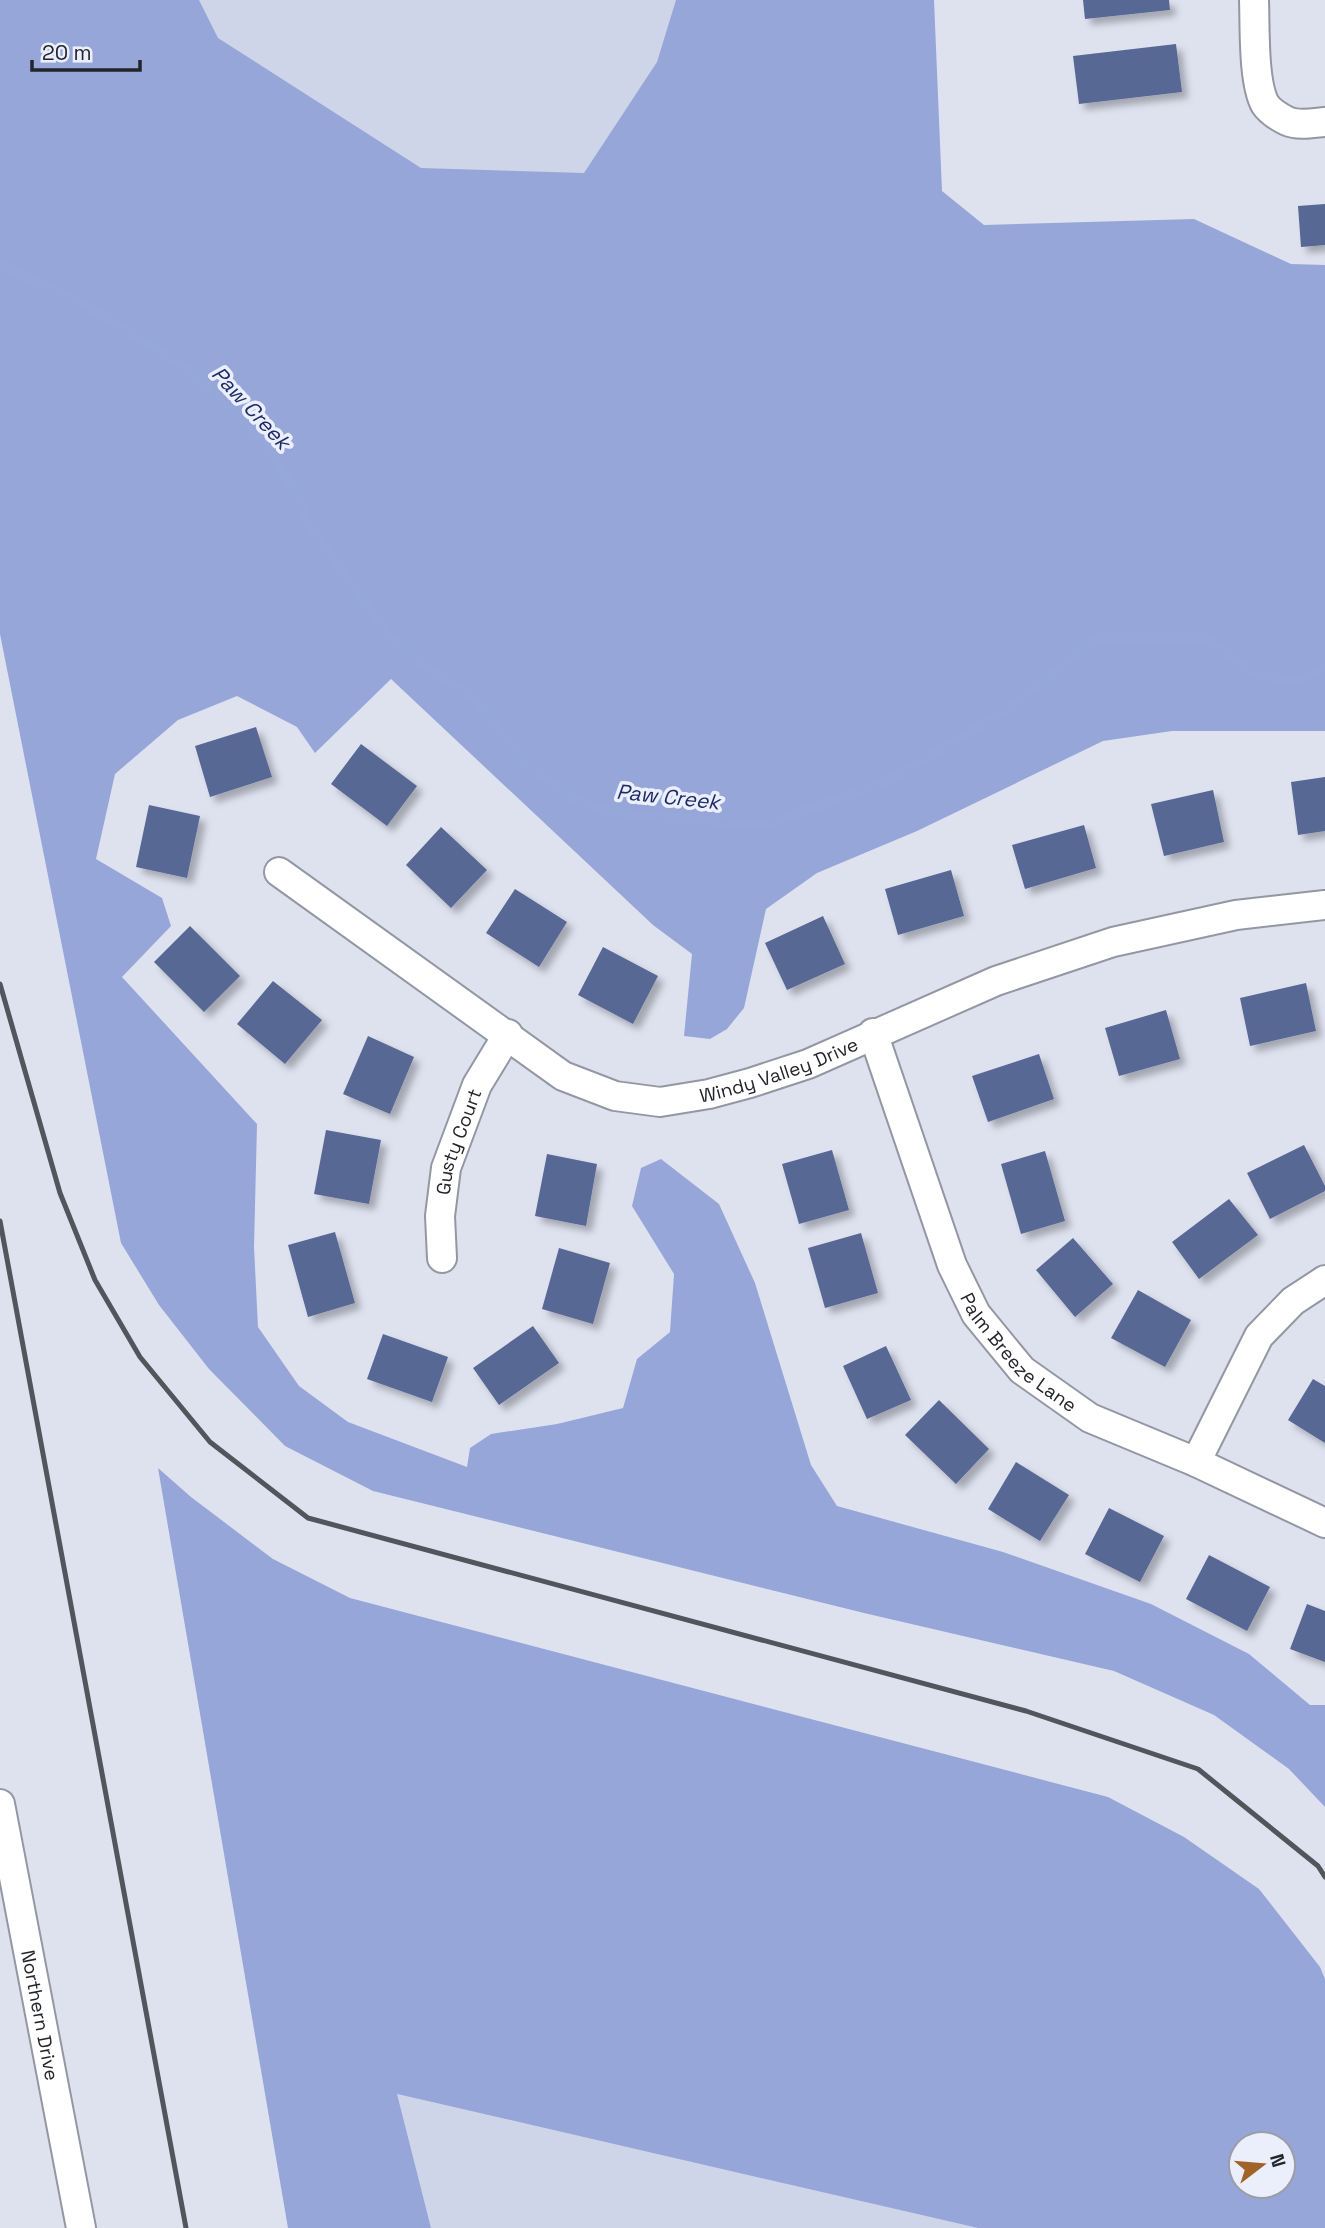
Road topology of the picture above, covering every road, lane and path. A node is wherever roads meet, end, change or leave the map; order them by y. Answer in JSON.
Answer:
{"nodes":[{"id":1,"x":1254,"y":0,"type":"edge"},
{"id":2,"x":1325,"y":122,"type":"edge"},
{"id":3,"x":279,"y":872,"type":"dead end"},
{"id":4,"x":1325,"y":905,"type":"edge"},
{"id":5,"x":873,"y":1033,"type":"junction"},
{"id":6,"x":508,"y":1034,"type":"junction"},
{"id":7,"x":442,"y":1258,"type":"dead end"},
{"id":8,"x":1325,"y":1280,"type":"edge"},
{"id":9,"x":1196,"y":1462,"type":"junction"},
{"id":10,"x":1325,"y":1523,"type":"edge"},
{"id":11,"x":0,"y":1804,"type":"edge"},
{"id":12,"x":81,"y":2228,"type":"edge"}],
"edges":[{"from":1,"to":2,"type":"street"},
{"from":3,"to":6,"type":"street","name":"Windy Valley Drive"},
{"from":4,"to":5,"type":"street","name":"Windy Valley Drive"},
{"from":5,"to":6,"type":"street","name":"Windy Valley Drive"},
{"from":5,"to":9,"type":"street","name":"Palm Breeze Lane"},
{"from":6,"to":7,"type":"street","name":"Gusty Court"},
{"from":8,"to":9,"type":"street"},
{"from":9,"to":10,"type":"street","name":"Palm Breeze Lane"},
{"from":11,"to":12,"type":"street","name":"Northern Drive"}]}
